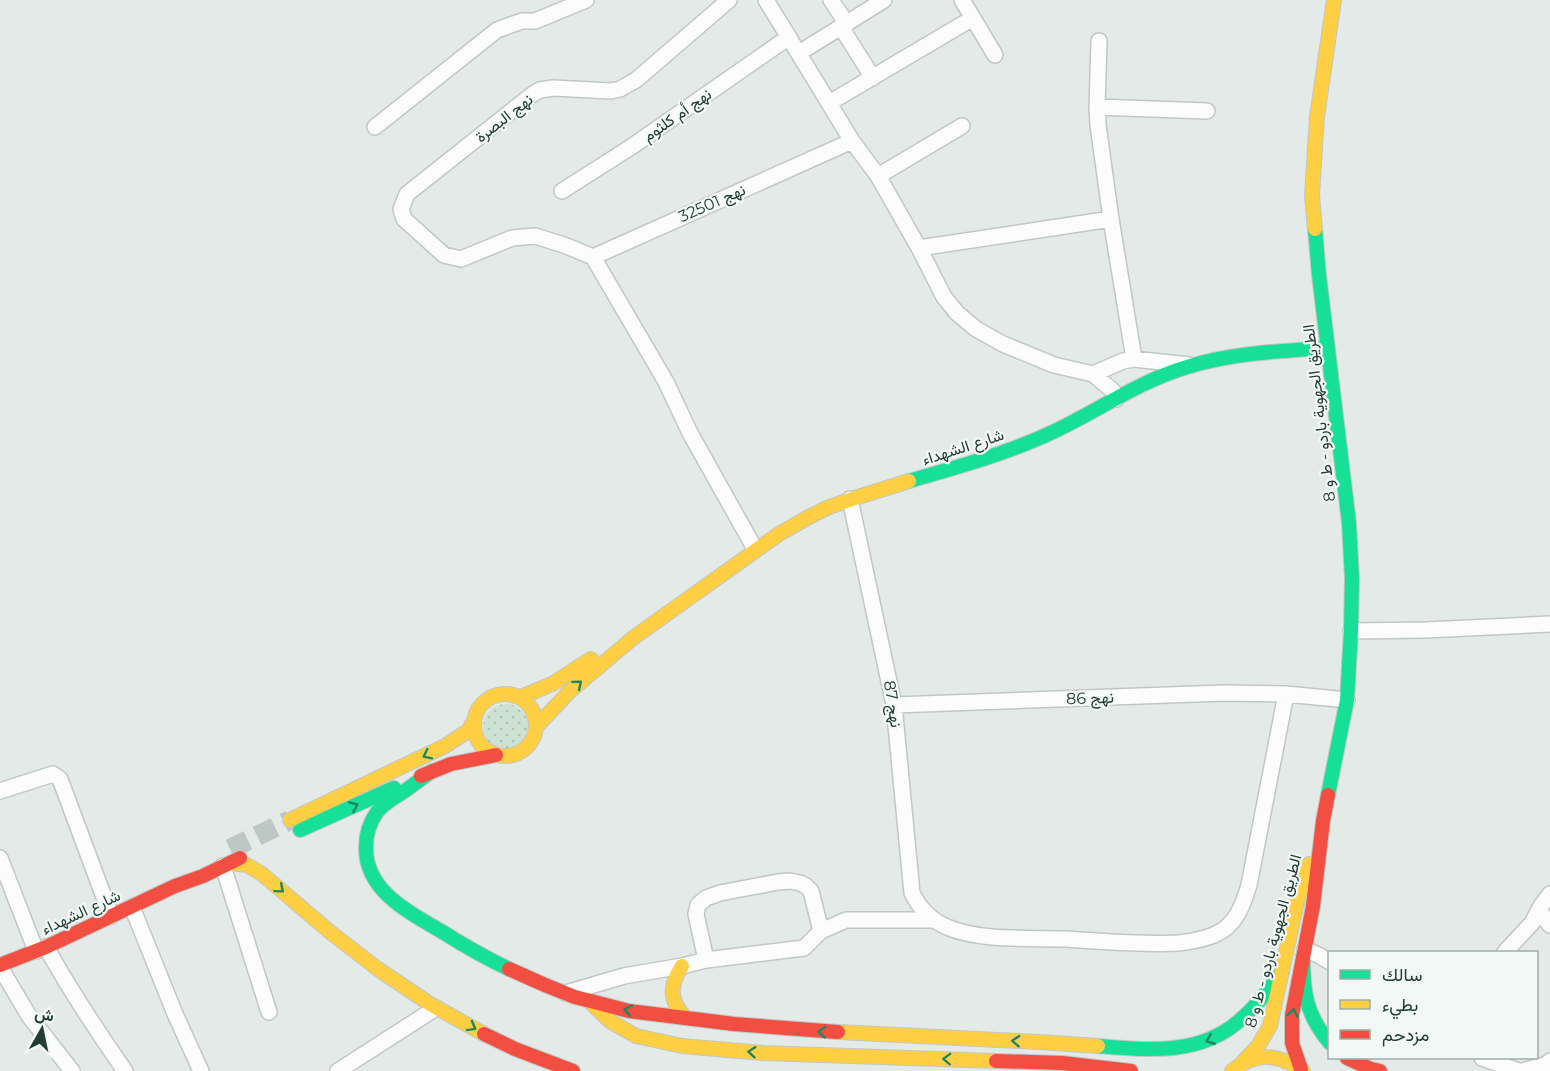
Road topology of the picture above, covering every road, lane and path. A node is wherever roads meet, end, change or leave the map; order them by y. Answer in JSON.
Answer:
{"nodes":[{"id":1,"x":586,"y":0,"type":"edge"},
{"id":2,"x":729,"y":0,"type":"edge"},
{"id":3,"x":766,"y":0,"type":"edge"},
{"id":4,"x":831,"y":0,"type":"edge"},
{"id":5,"x":884,"y":0,"type":"edge"},
{"id":6,"x":962,"y":0,"type":"edge"},
{"id":7,"x":1334,"y":0,"type":"edge"},
{"id":8,"x":973,"y":18,"type":"junction"},
{"id":9,"x":844,"y":25,"type":"junction"},
{"id":10,"x":789,"y":37,"type":"junction"},
{"id":11,"x":1099,"y":41,"type":"dead end"},
{"id":12,"x":799,"y":53,"type":"junction"},
{"id":13,"x":995,"y":55,"type":"dead end"},
{"id":14,"x":873,"y":78,"type":"junction"},
{"id":15,"x":829,"y":103,"type":"junction"},
{"id":16,"x":1097,"y":107,"type":"junction"},
{"id":17,"x":1208,"y":111,"type":"dead end"},
{"id":18,"x":962,"y":126,"type":"dead end"},
{"id":19,"x":375,"y":127,"type":"dead end"},
{"id":20,"x":852,"y":141,"type":"junction"},
{"id":21,"x":878,"y":176,"type":"junction"},
{"id":22,"x":562,"y":191,"type":"dead end"},
{"id":23,"x":1111,"y":219,"type":"junction"},
{"id":24,"x":919,"y":248,"type":"junction"},
{"id":25,"x":592,"y":257,"type":"junction"},
{"id":26,"x":1327,"y":348,"type":"junction"},
{"id":27,"x":1134,"y":360,"type":"junction"},
{"id":28,"x":1193,"y":365,"type":"junction"},
{"id":29,"x":1093,"y":374,"type":"junction"},
{"id":30,"x":1116,"y":399,"type":"junction"},
{"id":31,"x":850,"y":499,"type":"junction"},
{"id":32,"x":755,"y":549,"type":"junction"},
{"id":33,"x":1550,"y":624,"type":"edge"},
{"id":34,"x":1351,"y":631,"type":"junction"},
{"id":35,"x":633,"y":638,"type":"junction"},
{"id":36,"x":1286,"y":694,"type":"junction"},
{"id":37,"x":521,"y":697,"type":"junction"},
{"id":38,"x":1347,"y":700,"type":"junction"},
{"id":39,"x":894,"y":705,"type":"junction"},
{"id":40,"x":474,"y":722,"type":"junction"},
{"id":41,"x":537,"y":726,"type":"junction"},
{"id":42,"x":496,"y":755,"type":"junction"},
{"id":43,"x":432,"y":771,"type":"junction"},
{"id":44,"x":0,"y":790,"type":"edge"},
{"id":45,"x":1323,"y":822,"type":"junction"},
{"id":46,"x":0,"y":858,"type":"edge"},
{"id":47,"x":231,"y":859,"type":"junction"},
{"id":48,"x":1550,"y":894,"type":"edge"},
{"id":49,"x":132,"y":907,"type":"junction"},
{"id":50,"x":1539,"y":910,"type":"junction"},
{"id":51,"x":927,"y":915,"type":"junction"},
{"id":52,"x":111,"y":916,"type":"junction"},
{"id":53,"x":1550,"y":926,"type":"edge"},
{"id":54,"x":821,"y":931,"type":"junction"},
{"id":55,"x":41,"y":949,"type":"junction"},
{"id":56,"x":1506,"y":951,"type":"edge"},
{"id":57,"x":1304,"y":953,"type":"junction"},
{"id":58,"x":706,"y":960,"type":"junction"},
{"id":59,"x":1328,"y":962,"type":"edge"},
{"id":60,"x":0,"y":966,"type":"edge"},
{"id":61,"x":682,"y":966,"type":"junction"},
{"id":62,"x":1282,"y":972,"type":"junction"},
{"id":63,"x":566,"y":993,"type":"junction"},
{"id":64,"x":588,"y":1000,"type":"junction"},
{"id":65,"x":436,"y":1008,"type":"junction"},
{"id":66,"x":269,"y":1012,"type":"dead end"},
{"id":67,"x":686,"y":1018,"type":"junction"},
{"id":68,"x":1328,"y":1042,"type":"edge"},
{"id":69,"x":1349,"y":1059,"type":"edge"},
{"id":70,"x":1485,"y":1059,"type":"edge"},
{"id":71,"x":1550,"y":1061,"type":"edge"},
{"id":72,"x":1238,"y":1067,"type":"edge"},
{"id":73,"x":1302,"y":1070,"type":"edge"},
{"id":74,"x":72,"y":1071,"type":"edge"},
{"id":75,"x":125,"y":1071,"type":"edge"},
{"id":76,"x":201,"y":1071,"type":"edge"},
{"id":77,"x":338,"y":1071,"type":"edge"},
{"id":78,"x":573,"y":1071,"type":"edge"},
{"id":79,"x":1131,"y":1071,"type":"edge"},
{"id":80,"x":1380,"y":1071,"type":"edge"},
{"id":81,"x":1521,"y":1071,"type":"edge"}],
"edges":[{"from":1,"to":19,"type":"street"},
{"from":2,"to":25,"type":"street","name":"نهج البصرة"},
{"from":3,"to":10,"type":"street"},
{"from":4,"to":9,"type":"street"},
{"from":5,"to":9,"type":"street"},
{"from":6,"to":8,"type":"street"},
{"from":7,"to":26,"type":"main road","name":"الطريق الجهوية باردو - ط و 8"},
{"from":8,"to":13,"type":"street"},
{"from":8,"to":14,"type":"street"},
{"from":9,"to":12,"type":"street"},
{"from":9,"to":14,"type":"street"},
{"from":10,"to":12,"type":"street"},
{"from":10,"to":22,"type":"street","name":"نهج أم كلثوم"},
{"from":11,"to":16,"type":"street"},
{"from":12,"to":15,"type":"street"},
{"from":14,"to":15,"type":"street"},
{"from":15,"to":20,"type":"street"},
{"from":16,"to":17,"type":"street"},
{"from":16,"to":23,"type":"street"},
{"from":18,"to":21,"type":"street"},
{"from":20,"to":21,"type":"street"},
{"from":20,"to":25,"type":"street","name":"نهج 32501"},
{"from":21,"to":24,"type":"street"},
{"from":23,"to":24,"type":"street"},
{"from":23,"to":27,"type":"street"},
{"from":24,"to":29,"type":"street"},
{"from":25,"to":32,"type":"street"},
{"from":26,"to":28,"type":"main road","name":"شارع الشهداء"},
{"from":26,"to":34,"type":"main road","name":"الطريق الجهوية باردو - ط و 8"},
{"from":27,"to":28,"type":"street"},
{"from":27,"to":29,"type":"street"},
{"from":28,"to":30,"type":"main road","name":"شارع الشهداء"},
{"from":29,"to":30,"type":"street"},
{"from":30,"to":31,"type":"main road","name":"شارع الشهداء"},
{"from":31,"to":32,"type":"main road","name":"شارع الشهداء"},
{"from":31,"to":39,"type":"street","name":"نهج 87"},
{"from":32,"to":35,"type":"main road","name":"شارع الشهداء"},
{"from":33,"to":34,"type":"street"},
{"from":34,"to":38,"type":"main road","name":"الطريق الجهوية باردو - ط و 8"},
{"from":35,"to":37,"type":"main road"},
{"from":41,"to":35,"type":"main road","one_way":true},
{"from":36,"to":38,"type":"street","name":"نهج 86"},
{"from":36,"to":39,"type":"street","name":"نهج 86"},
{"from":36,"to":51,"type":"street"},
{"from":37,"to":40,"type":"main road"},
{"from":37,"to":41,"type":"main road"},
{"from":38,"to":45,"type":"main road","name":"الطريق الجهوية باردو - ط و 8"},
{"from":39,"to":51,"type":"street","name":"نهج 87"},
{"from":40,"to":42,"type":"main road"},
{"from":40,"to":43,"type":"main road","one_way":true},
{"from":41,"to":42,"type":"main road"},
{"from":42,"to":43,"type":"main road"},
{"from":43,"to":63,"type":"main road"},
{"from":44,"to":52,"type":"street"},
{"from":45,"to":57,"type":"main road","name":"الطريق الجهوية باردو - ط و 8"},
{"from":45,"to":62,"type":"main road","name":"الطريق الجهوية باردو - ط و 8"},
{"from":46,"to":55,"type":"street"},
{"from":47,"to":49,"type":"main road","name":"شارع الشهداء"},
{"from":47,"to":65,"type":"main road","one_way":true},
{"from":47,"to":66,"type":"street"},
{"from":48,"to":50,"type":"street"},
{"from":49,"to":52,"type":"main road","name":"شارع الشهداء"},
{"from":49,"to":76,"type":"street"},
{"from":50,"to":53,"type":"street"},
{"from":50,"to":56,"type":"street"},
{"from":51,"to":54,"type":"street"},
{"from":52,"to":55,"type":"main road","name":"شارع الشهداء"},
{"from":54,"to":58,"type":"street"},
{"from":54,"to":58,"type":"street"},
{"from":55,"to":60,"type":"main road","name":"شارع الشهداء"},
{"from":55,"to":75,"type":"street"},
{"from":57,"to":59,"type":"street"},
{"from":57,"to":68,"type":"main road"},
{"from":73,"to":57,"type":"main road","name":"الطريق الجهوية باردو - ط و 8","one_way":true},
{"from":58,"to":61,"type":"street"},
{"from":60,"to":74,"type":"street"},
{"from":61,"to":63,"type":"street"},
{"from":61,"to":67,"type":"main road"},
{"from":62,"to":67,"type":"main road","one_way":true},
{"from":62,"to":72,"type":"main road","name":"الطريق الجهوية باردو - ط و 8"},
{"from":63,"to":64,"type":"main road"},
{"from":67,"to":64,"type":"main road","one_way":true},
{"from":79,"to":64,"type":"main road","one_way":true},
{"from":65,"to":77,"type":"street"},
{"from":65,"to":78,"type":"main road","one_way":true},
{"from":69,"to":80,"type":"main road"},
{"from":70,"to":81,"type":"street"},
{"from":71,"to":81,"type":"street"},
{"from":72,"to":73,"type":"main road"}]}
